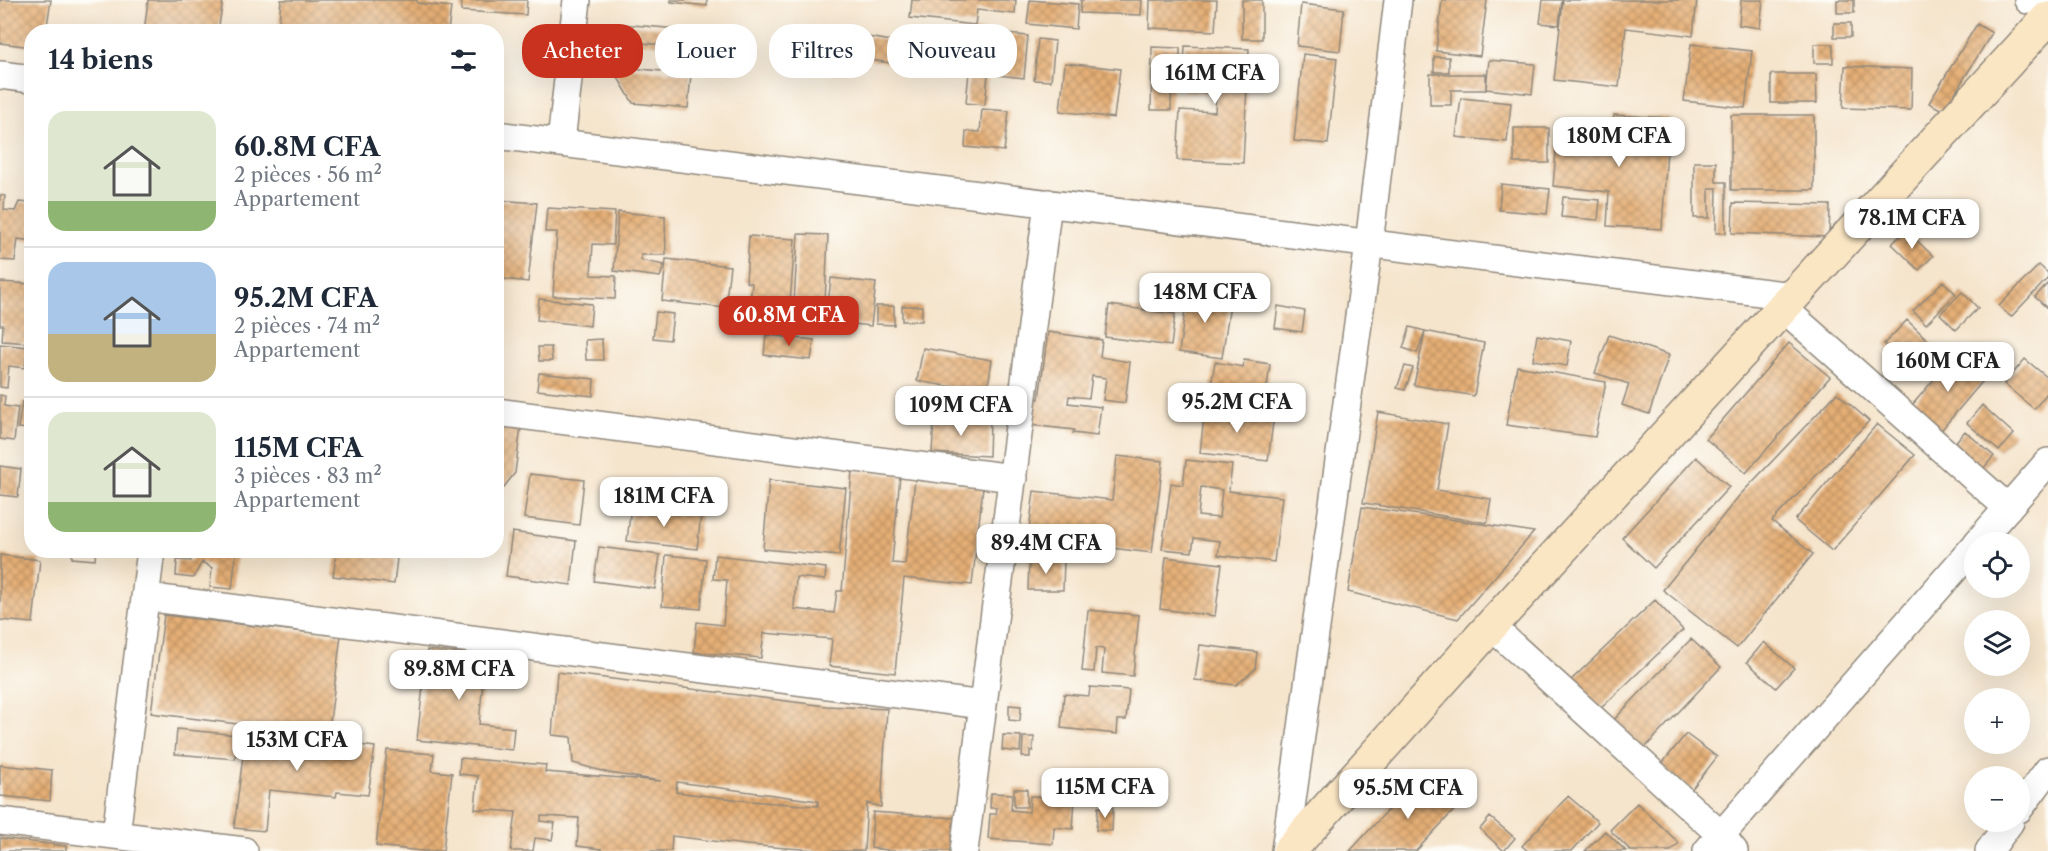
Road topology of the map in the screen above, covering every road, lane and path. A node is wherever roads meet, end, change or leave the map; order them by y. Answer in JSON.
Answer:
{"nodes":[{"id":1,"x":577,"y":0,"type":"edge"},
{"id":2,"x":1398,"y":0,"type":"edge"},
{"id":3,"x":2028,"y":0,"type":"edge"},
{"id":4,"x":2048,"y":3,"type":"edge"},
{"id":5,"x":2048,"y":18,"type":"edge"},
{"id":6,"x":0,"y":75,"type":"edge"},
{"id":7,"x":24,"y":78,"type":"edge"},
{"id":8,"x":504,"y":136,"type":"edge"},
{"id":9,"x":561,"y":142,"type":"junction"},
{"id":10,"x":1048,"y":203,"type":"junction"},
{"id":11,"x":1369,"y":244,"type":"junction"},
{"id":12,"x":1787,"y":302,"type":"junction"},
{"id":13,"x":504,"y":412,"type":"edge"},
{"id":14,"x":2048,"y":462,"type":"edge"},
{"id":15,"x":1013,"y":478,"type":"junction"},
{"id":16,"x":2008,"y":508,"type":"junction"},
{"id":17,"x":1987,"y":532,"type":"edge"},
{"id":18,"x":150,"y":558,"type":"edge"},
{"id":19,"x":1964,"y":559,"type":"edge"},
{"id":20,"x":145,"y":597,"type":"junction"},
{"id":21,"x":1491,"y":626,"type":"junction"},
{"id":22,"x":983,"y":705,"type":"junction"},
{"id":23,"x":2048,"y":770,"type":"edge"},
{"id":24,"x":2030,"y":795,"type":"edge"},
{"id":25,"x":2048,"y":796,"type":"edge"},
{"id":26,"x":2030,"y":805,"type":"edge"},
{"id":27,"x":0,"y":820,"type":"edge"},
{"id":28,"x":2003,"y":832,"type":"edge"},
{"id":29,"x":116,"y":835,"type":"junction"},
{"id":30,"x":1721,"y":845,"type":"edge"},
{"id":31,"x":244,"y":851,"type":"edge"},
{"id":32,"x":964,"y":851,"type":"edge"},
{"id":33,"x":1287,"y":851,"type":"edge"},
{"id":34,"x":1989,"y":851,"type":"edge"}],
"edges":[{"from":1,"to":9,"type":"street"},
{"from":2,"to":11,"type":"street"},
{"from":3,"to":4,"type":"street"},
{"from":5,"to":12,"type":"street"},
{"from":6,"to":7,"type":"street"},
{"from":8,"to":9,"type":"street"},
{"from":9,"to":10,"type":"street"},
{"from":10,"to":11,"type":"street"},
{"from":10,"to":15,"type":"street"},
{"from":11,"to":12,"type":"street"},
{"from":11,"to":33,"type":"street"},
{"from":12,"to":16,"type":"street"},
{"from":12,"to":21,"type":"street"},
{"from":13,"to":15,"type":"street"},
{"from":14,"to":16,"type":"street"},
{"from":15,"to":22,"type":"street"},
{"from":16,"to":17,"type":"street"},
{"from":18,"to":20,"type":"street"},
{"from":19,"to":30,"type":"street"},
{"from":20,"to":22,"type":"street"},
{"from":20,"to":29,"type":"street"},
{"from":21,"to":30,"type":"street"},
{"from":21,"to":33,"type":"street"},
{"from":22,"to":32,"type":"street"},
{"from":23,"to":24,"type":"street"},
{"from":25,"to":26,"type":"street"},
{"from":27,"to":29,"type":"street"},
{"from":28,"to":34,"type":"street"},
{"from":29,"to":31,"type":"street"}]}
